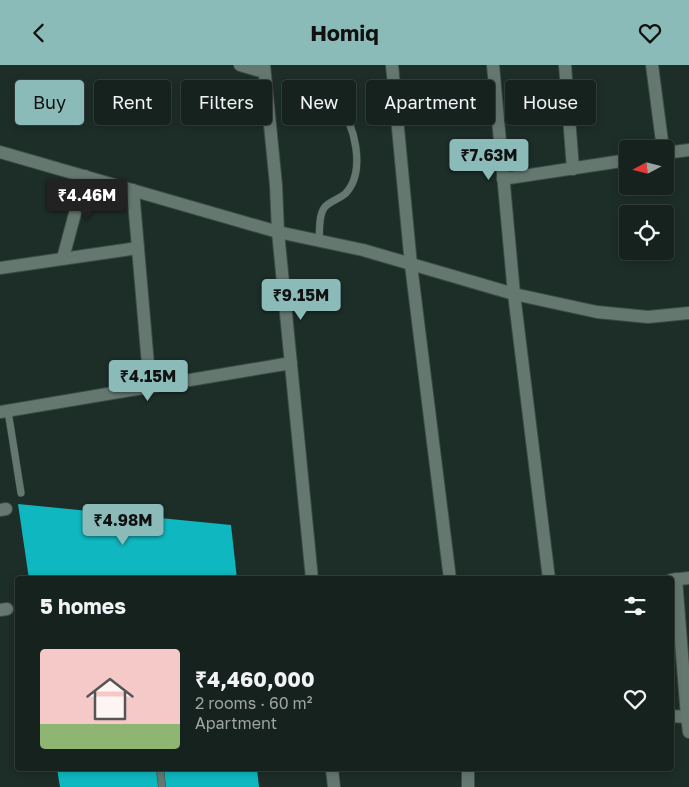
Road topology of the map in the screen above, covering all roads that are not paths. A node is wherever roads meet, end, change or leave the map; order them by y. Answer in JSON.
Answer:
{"nodes":[{"id":1,"x":240,"y":65,"type":"edge"},
{"id":2,"x":392,"y":65,"type":"edge"},
{"id":3,"x":493,"y":65,"type":"edge"},
{"id":4,"x":565,"y":65,"type":"edge"},
{"id":5,"x":652,"y":65,"type":"edge"},
{"id":6,"x":264,"y":69,"type":"edge"},
{"id":7,"x":351,"y":125,"type":"edge"},
{"id":8,"x":662,"y":140,"type":"edge"},
{"id":9,"x":689,"y":149,"type":"edge"},
{"id":10,"x":674,"y":152,"type":"edge"},
{"id":11,"x":0,"y":153,"type":"edge"},
{"id":12,"x":619,"y":161,"type":"edge"},
{"id":13,"x":573,"y":169,"type":"junction"},
{"id":14,"x":85,"y":176,"type":"junction"},
{"id":15,"x":503,"y":179,"type":"junction"},
{"id":16,"x":132,"y":190,"type":"junction"},
{"id":17,"x":278,"y":232,"type":"junction"},
{"id":18,"x":319,"y":241,"type":"junction"},
{"id":19,"x":138,"y":248,"type":"junction"},
{"id":20,"x":63,"y":258,"type":"junction"},
{"id":21,"x":411,"y":265,"type":"junction"},
{"id":22,"x":0,"y":268,"type":"edge"},
{"id":23,"x":514,"y":294,"type":"junction"},
{"id":24,"x":689,"y":313,"type":"edge"},
{"id":25,"x":291,"y":363,"type":"junction"},
{"id":26,"x":150,"y":388,"type":"junction"},
{"id":27,"x":4,"y":412,"type":"edge"},
{"id":28,"x":20,"y":493,"type":"dead end"},
{"id":29,"x":312,"y":576,"type":"edge"},
{"id":30,"x":450,"y":576,"type":"edge"},
{"id":31,"x":549,"y":576,"type":"edge"},
{"id":32,"x":689,"y":579,"type":"edge"},
{"id":33,"x":674,"y":580,"type":"edge"},
{"id":34,"x":674,"y":589,"type":"edge"},
{"id":35,"x":674,"y":716,"type":"edge"},
{"id":36,"x":688,"y":716,"type":"edge"},
{"id":37,"x":689,"y":732,"type":"edge"},
{"id":38,"x":160,"y":771,"type":"edge"},
{"id":39,"x":332,"y":771,"type":"edge"},
{"id":40,"x":468,"y":771,"type":"edge"},
{"id":41,"x":162,"y":787,"type":"edge"},
{"id":42,"x":334,"y":787,"type":"edge"},
{"id":43,"x":468,"y":787,"type":"edge"}],
"edges":[{"from":1,"to":6,"type":"street"},
{"from":2,"to":21,"type":"street"},
{"from":3,"to":15,"type":"street"},
{"from":4,"to":13,"type":"street"},
{"from":5,"to":8,"type":"street"},
{"from":6,"to":17,"type":"street"},
{"from":7,"to":18,"type":"lane"},
{"from":9,"to":10,"type":"street"},
{"from":11,"to":14,"type":"street"},
{"from":12,"to":13,"type":"street"},
{"from":13,"to":15,"type":"street"},
{"from":14,"to":16,"type":"street"},
{"from":14,"to":20,"type":"street"},
{"from":15,"to":23,"type":"street"},
{"from":16,"to":17,"type":"street"},
{"from":16,"to":19,"type":"street"},
{"from":17,"to":18,"type":"street"},
{"from":17,"to":25,"type":"street"},
{"from":18,"to":21,"type":"street"},
{"from":19,"to":20,"type":"street"},
{"from":19,"to":26,"type":"street"},
{"from":20,"to":22,"type":"street"},
{"from":21,"to":23,"type":"street"},
{"from":21,"to":30,"type":"street"},
{"from":23,"to":24,"type":"street"},
{"from":23,"to":31,"type":"street"},
{"from":25,"to":26,"type":"street"},
{"from":25,"to":29,"type":"street"},
{"from":26,"to":27,"type":"street"},
{"from":27,"to":28,"type":"lane"},
{"from":32,"to":33,"type":"street"},
{"from":34,"to":36,"type":"street"},
{"from":35,"to":36,"type":"street"},
{"from":36,"to":37,"type":"street"},
{"from":38,"to":41,"type":"lane"},
{"from":39,"to":42,"type":"street"},
{"from":40,"to":43,"type":"street"}]}
